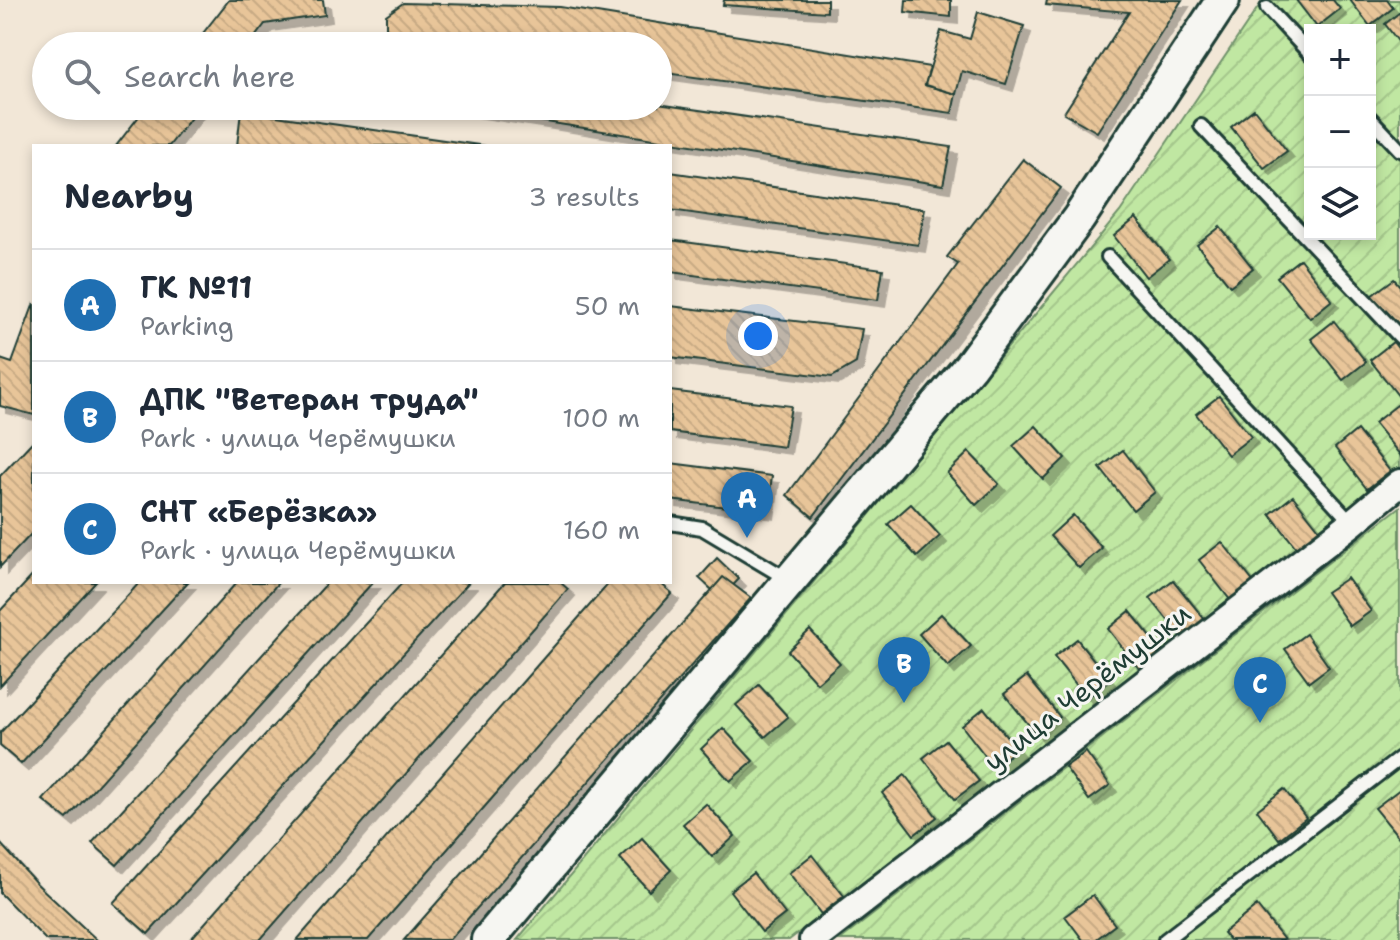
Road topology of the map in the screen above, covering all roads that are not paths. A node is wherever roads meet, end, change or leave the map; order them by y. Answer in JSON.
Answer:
{"nodes":[{"id":1,"x":1223,"y":0,"type":"edge"},
{"id":2,"x":1267,"y":8,"type":"dead end"},
{"id":3,"x":1304,"y":48,"type":"edge"},
{"id":4,"x":1376,"y":124,"type":"edge"},
{"id":5,"x":1201,"y":126,"type":"dead end"},
{"id":6,"x":1400,"y":150,"type":"edge"},
{"id":7,"x":1108,"y":257,"type":"dead end"},
{"id":8,"x":1400,"y":337,"type":"edge"},
{"id":9,"x":1400,"y":483,"type":"edge"},
{"id":10,"x":672,"y":523,"type":"edge"},
{"id":11,"x":1352,"y":523,"type":"junction"},
{"id":12,"x":789,"y":580,"type":"junction"},
{"id":13,"x":1400,"y":758,"type":"edge"},
{"id":14,"x":488,"y":940,"type":"edge"},
{"id":15,"x":813,"y":940,"type":"edge"},
{"id":16,"x":1165,"y":940,"type":"edge"}],
"edges":[{"from":1,"to":12,"type":"street"},
{"from":2,"to":3,"type":"lane"},
{"from":4,"to":6,"type":"lane"},
{"from":5,"to":8,"type":"lane"},
{"from":7,"to":11,"type":"lane"},
{"from":9,"to":11,"type":"street","name":"улица Черёмушки"},
{"from":10,"to":12,"type":"lane"},
{"from":11,"to":15,"type":"street","name":"улица Черёмушки"},
{"from":12,"to":14,"type":"street"},
{"from":13,"to":16,"type":"lane"}]}
